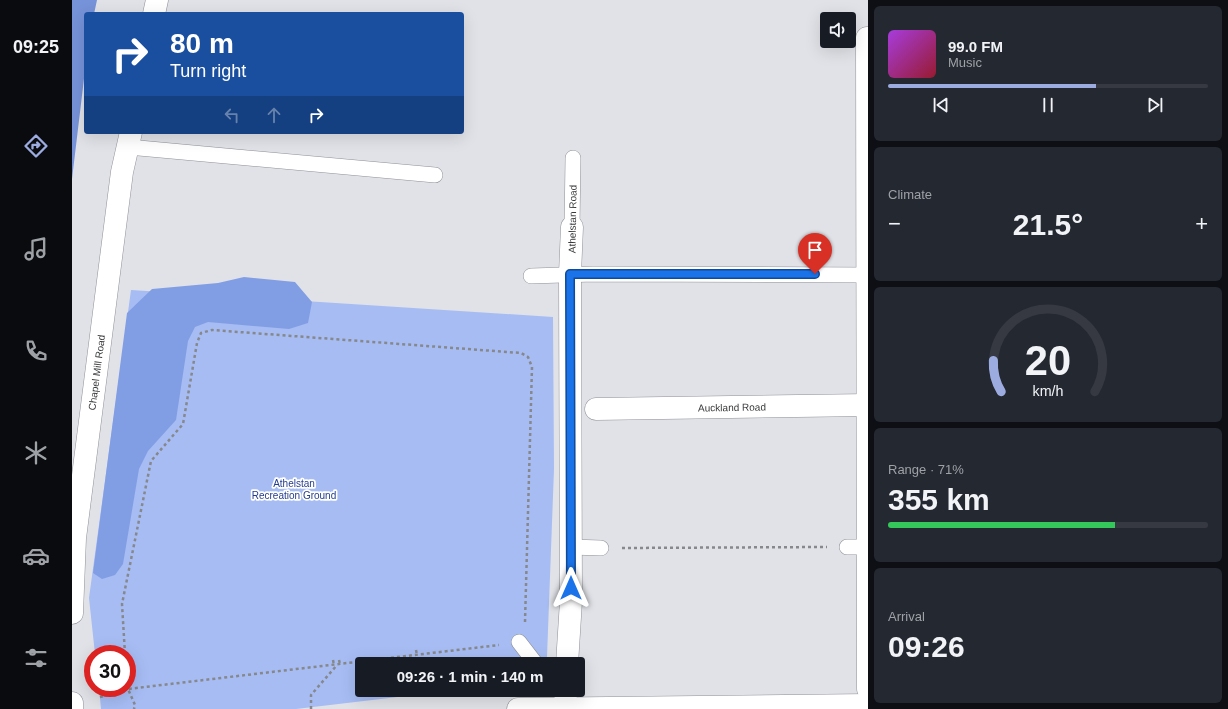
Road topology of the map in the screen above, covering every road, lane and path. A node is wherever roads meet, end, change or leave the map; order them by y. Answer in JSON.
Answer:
{"nodes":[{"id":1,"x":157,"y":0,"type":"edge"},
{"id":2,"x":154,"y":12,"type":"edge"},
{"id":3,"x":867,"y":38,"type":"dead end"},
{"id":4,"x":129,"y":139,"type":"edge"},
{"id":5,"x":573,"y":158,"type":"dead end"},
{"id":6,"x":435,"y":175,"type":"dead end"},
{"id":7,"x":572,"y":227,"type":"joint"},
{"id":8,"x":570,"y":274,"type":"junction"},
{"id":9,"x":868,"y":275,"type":"edge"},
{"id":10,"x":531,"y":276,"type":"dead end"},
{"id":11,"x":868,"y":405,"type":"edge"},
{"id":12,"x":596,"y":409,"type":"dead end"},
{"id":13,"x":571,"y":547,"type":"junction"},
{"id":14,"x":861,"y":547,"type":"edge"},
{"id":15,"x":601,"y":548,"type":"joint"},
{"id":16,"x":72,"y":613,"type":"edge"},
{"id":17,"x":519,"y":642,"type":"junction"},
{"id":18,"x":124,"y":645,"type":"edge"},
{"id":19,"x":416,"y":650,"type":"dead end"},
{"id":20,"x":417,"y":655,"type":"junction"},
{"id":21,"x":531,"y":657,"type":"edge"},
{"id":22,"x":567,"y":657,"type":"edge"},
{"id":23,"x":333,"y":660,"type":"dead end"},
{"id":24,"x":339,"y":660,"type":"dead end"},
{"id":25,"x":337,"y":664,"type":"junction"},
{"id":26,"x":136,"y":688,"type":"edge"},
{"id":27,"x":868,"y":689,"type":"edge"},
{"id":28,"x":132,"y":697,"type":"edge"},
{"id":29,"x":868,"y":700,"type":"edge"},
{"id":30,"x":72,"y":703,"type":"edge"},
{"id":31,"x":575,"y":704,"type":"edge"},
{"id":32,"x":868,"y":705,"type":"edge"},
{"id":33,"x":72,"y":709,"type":"edge"},
{"id":34,"x":134,"y":709,"type":"edge"},
{"id":35,"x":311,"y":709,"type":"edge"},
{"id":36,"x":518,"y":709,"type":"edge"}],
"edges":[{"from":1,"to":2,"type":"street"},
{"from":3,"to":9,"type":"street"},
{"from":4,"to":6,"type":"lane"},
{"from":4,"to":16,"type":"street","name":"Chapel Mill Road"},
{"from":5,"to":7,"type":"lane","name":"Athelstan Road"},
{"from":7,"to":8,"type":"street","name":"Athelstan Road"},
{"from":8,"to":9,"type":"lane"},
{"from":8,"to":10,"type":"lane"},
{"from":8,"to":13,"type":"street","name":"Athelstan Road"},
{"from":9,"to":11,"type":"street"},
{"from":11,"to":12,"type":"street","name":"Auckland Road"},
{"from":11,"to":14,"type":"street"},
{"from":13,"to":15,"type":"lane"},
{"from":13,"to":22,"type":"street","name":"Athelstan Road"},
{"from":14,"to":15,"type":"path"},
{"from":14,"to":27,"type":"street"},
{"from":17,"to":18,"type":"path"},
{"from":17,"to":20,"type":"path"},
{"from":17,"to":21,"type":"lane"},
{"from":19,"to":20,"type":"path"},
{"from":20,"to":25,"type":"path"},
{"from":23,"to":25,"type":"path"},
{"from":24,"to":25,"type":"path"},
{"from":25,"to":26,"type":"path"},
{"from":25,"to":35,"type":"path"},
{"from":28,"to":34,"type":"path"},
{"from":29,"to":32,"type":"street"},
{"from":30,"to":33,"type":"street"},
{"from":31,"to":32,"type":"street"},
{"from":31,"to":36,"type":"street"}]}
